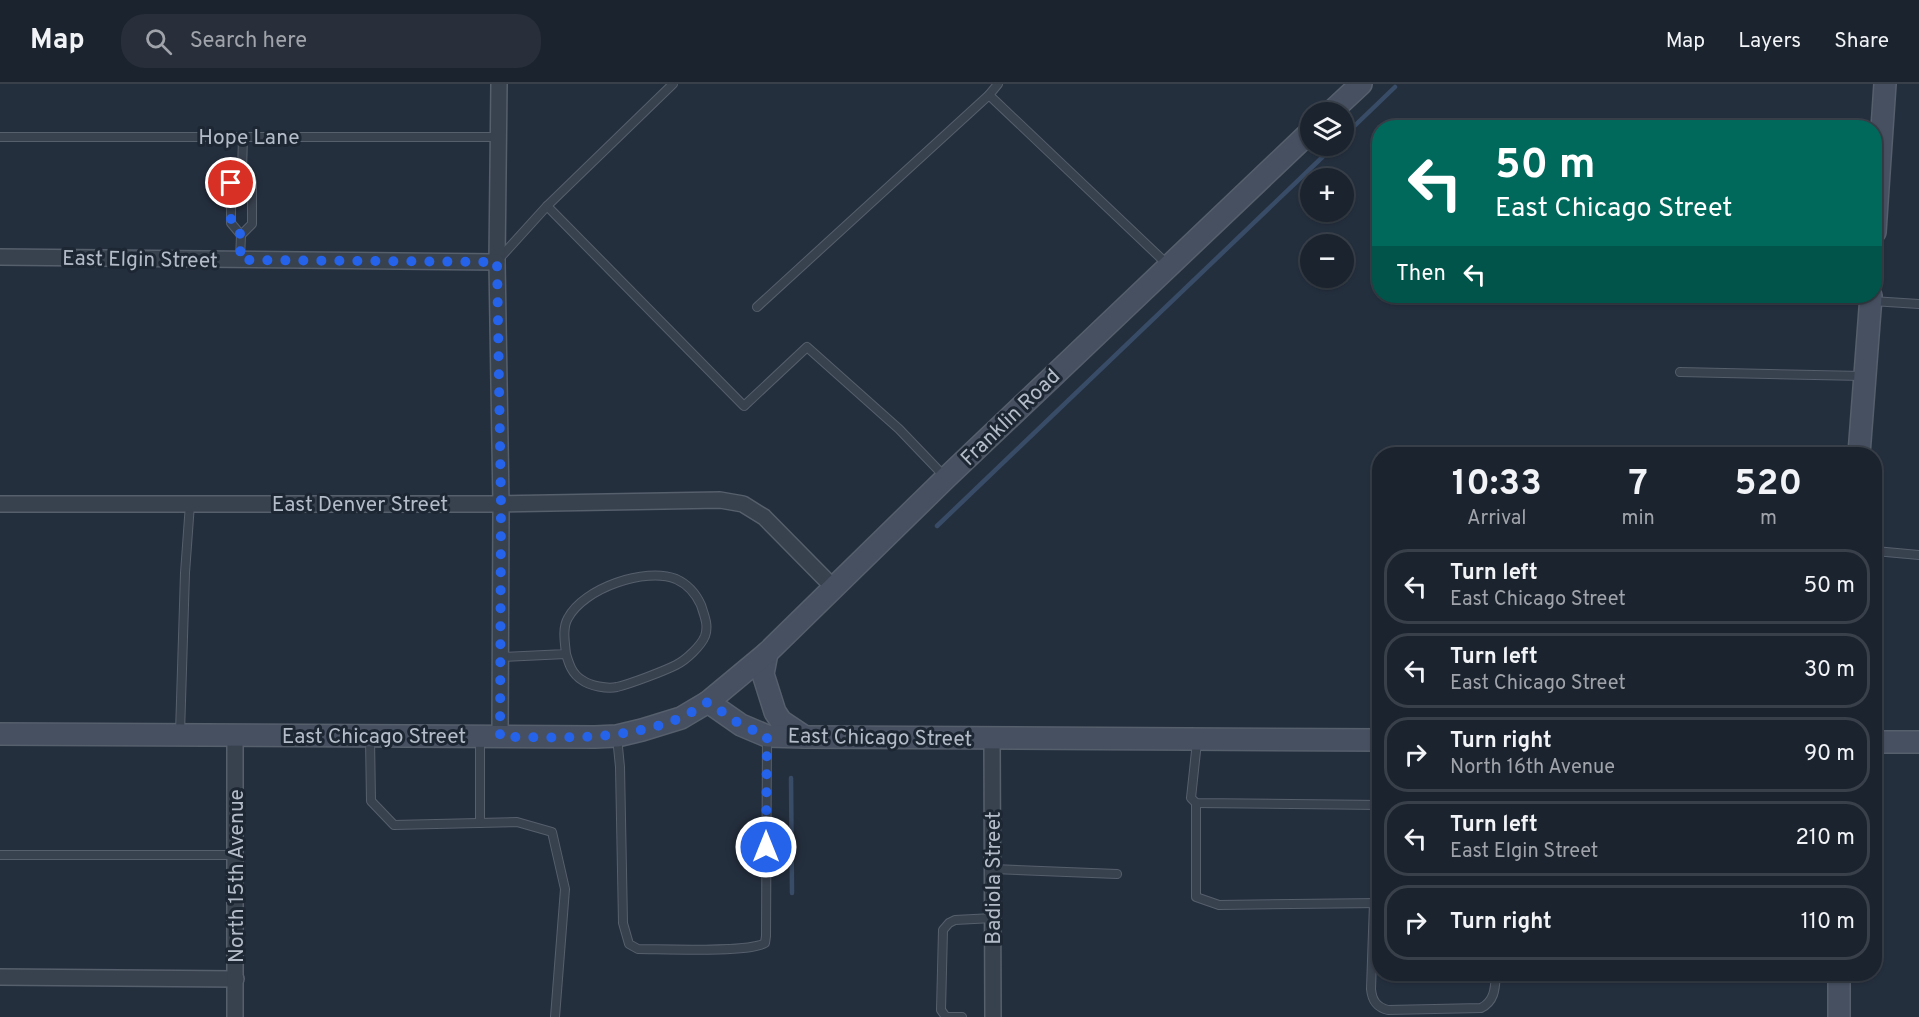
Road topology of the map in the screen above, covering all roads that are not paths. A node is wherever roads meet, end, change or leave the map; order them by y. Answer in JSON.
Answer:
{"nodes":[{"id":1,"x":499,"y":84,"type":"edge"},
{"id":2,"x":673,"y":84,"type":"edge"},
{"id":3,"x":998,"y":84,"type":"edge"},
{"id":4,"x":1361,"y":84,"type":"edge"},
{"id":5,"x":1885,"y":84,"type":"edge"},
{"id":6,"x":989,"y":95,"type":"junction"},
{"id":7,"x":1342,"y":102,"type":"edge"},
{"id":8,"x":1882,"y":128,"type":"edge"},
{"id":9,"x":0,"y":137,"type":"edge"},
{"id":10,"x":243,"y":137,"type":"junction"},
{"id":11,"x":498,"y":137,"type":"junction"},
{"id":12,"x":1300,"y":141,"type":"edge"},
{"id":13,"x":242,"y":171,"type":"junction"},
{"id":14,"x":547,"y":206,"type":"junction"},
{"id":15,"x":241,"y":235,"type":"junction"},
{"id":16,"x":0,"y":257,"type":"edge"},
{"id":17,"x":240,"y":260,"type":"junction"},
{"id":18,"x":497,"y":262,"type":"junction"},
{"id":19,"x":1169,"y":266,"type":"junction"},
{"id":20,"x":1882,"y":299,"type":"edge"},
{"id":21,"x":1870,"y":303,"type":"edge"},
{"id":22,"x":1919,"y":304,"type":"edge"},
{"id":23,"x":758,"y":307,"type":"dead end"},
{"id":24,"x":1680,"y":372,"type":"dead end"},
{"id":25,"x":1865,"y":376,"type":"junction"},
{"id":26,"x":1860,"y":447,"type":"edge"},
{"id":27,"x":946,"y":478,"type":"junction"},
{"id":28,"x":0,"y":504,"type":"edge"},
{"id":29,"x":190,"y":504,"type":"junction"},
{"id":30,"x":501,"y":504,"type":"junction"},
{"id":31,"x":1882,"y":552,"type":"edge"},
{"id":32,"x":1919,"y":555,"type":"edge"},
{"id":33,"x":833,"y":587,"type":"junction"},
{"id":34,"x":766,"y":653,"type":"junction"},
{"id":35,"x":566,"y":654,"type":"junction"},
{"id":36,"x":501,"y":657,"type":"junction"},
{"id":37,"x":708,"y":702,"type":"junction"},
{"id":38,"x":0,"y":734,"type":"edge"},
{"id":39,"x":180,"y":735,"type":"junction"},
{"id":40,"x":235,"y":735,"type":"junction"},
{"id":41,"x":370,"y":736,"type":"junction"},
{"id":42,"x":490,"y":736,"type":"junction"},
{"id":43,"x":617,"y":736,"type":"junction"},
{"id":44,"x":767,"y":736,"type":"junction"},
{"id":45,"x":805,"y":737,"type":"junction"},
{"id":46,"x":992,"y":738,"type":"junction"},
{"id":47,"x":1197,"y":739,"type":"junction"},
{"id":48,"x":1372,"y":740,"type":"edge"},
{"id":49,"x":1882,"y":742,"type":"edge"},
{"id":50,"x":1919,"y":742,"type":"edge"},
{"id":51,"x":1196,"y":803,"type":"junction"},
{"id":52,"x":1372,"y":806,"type":"edge"},
{"id":53,"x":480,"y":823,"type":"junction"},
{"id":54,"x":0,"y":855,"type":"edge"},
{"id":55,"x":235,"y":855,"type":"junction"},
{"id":56,"x":993,"y":869,"type":"junction"},
{"id":57,"x":1117,"y":874,"type":"dead end"},
{"id":58,"x":1372,"y":903,"type":"edge"},
{"id":59,"x":993,"y":918,"type":"junction"},
{"id":60,"x":1372,"y":974,"type":"edge"},
{"id":61,"x":0,"y":977,"type":"edge"},
{"id":62,"x":236,"y":979,"type":"junction"},
{"id":63,"x":1495,"y":981,"type":"edge"},
{"id":64,"x":1839,"y":981,"type":"edge"},
{"id":65,"x":235,"y":1017,"type":"edge"},
{"id":66,"x":555,"y":1017,"type":"edge"},
{"id":67,"x":962,"y":1017,"type":"edge"},
{"id":68,"x":993,"y":1017,"type":"edge"},
{"id":69,"x":1839,"y":1017,"type":"edge"}],
"edges":[{"from":1,"to":11,"type":"street"},
{"from":2,"to":14,"type":"lane"},
{"from":3,"to":6,"type":"lane"},
{"from":4,"to":7,"type":"street"},
{"from":5,"to":8,"type":"street"},
{"from":6,"to":19,"type":"lane"},
{"from":6,"to":23,"type":"lane"},
{"from":9,"to":10,"type":"lane","name":"Hope Lane"},
{"from":10,"to":11,"type":"lane","name":"Hope Lane"},
{"from":10,"to":13,"type":"lane"},
{"from":11,"to":18,"type":"street"},
{"from":12,"to":19,"type":"street","name":"Franklin Road"},
{"from":13,"to":15,"type":"lane"},
{"from":13,"to":15,"type":"lane"},
{"from":14,"to":18,"type":"lane"},
{"from":14,"to":27,"type":"lane"},
{"from":15,"to":17,"type":"lane"},
{"from":16,"to":17,"type":"street","name":"East Elgin Street"},
{"from":17,"to":18,"type":"street","name":"East Elgin Street"},
{"from":18,"to":30,"type":"street"},
{"from":19,"to":27,"type":"street","name":"Franklin Road"},
{"from":20,"to":22,"type":"lane"},
{"from":21,"to":25,"type":"street"},
{"from":24,"to":25,"type":"lane"},
{"from":25,"to":26,"type":"street"},
{"from":27,"to":33,"type":"street","name":"Franklin Road"},
{"from":28,"to":29,"type":"street","name":"East Denver Street"},
{"from":29,"to":30,"type":"street","name":"East Denver Street"},
{"from":29,"to":39,"type":"lane"},
{"from":30,"to":33,"type":"street","name":"East Denver Street"},
{"from":30,"to":36,"type":"street"},
{"from":31,"to":32,"type":"lane"},
{"from":33,"to":34,"type":"street","name":"Franklin Road"},
{"from":34,"to":37,"type":"street","name":"Franklin Road"},
{"from":34,"to":45,"type":"street"},
{"from":35,"to":35,"type":"lane"},
{"from":35,"to":36,"type":"lane"},
{"from":36,"to":42,"type":"street"},
{"from":37,"to":43,"type":"street","name":"East Chicago Street"},
{"from":37,"to":44,"type":"street","name":"East Chicago Street"},
{"from":38,"to":39,"type":"street","name":"East Chicago Street"},
{"from":39,"to":40,"type":"street","name":"East Chicago Street"},
{"from":40,"to":41,"type":"street","name":"East Chicago Street"},
{"from":40,"to":55,"type":"street","name":"North 15th Avenue"},
{"from":41,"to":42,"type":"street","name":"East Chicago Street"},
{"from":41,"to":53,"type":"lane"},
{"from":42,"to":43,"type":"street","name":"East Chicago Street"},
{"from":42,"to":53,"type":"lane"},
{"from":43,"to":44,"type":"lane"},
{"from":44,"to":45,"type":"street","name":"East Chicago Street"},
{"from":45,"to":46,"type":"street","name":"East Chicago Street"},
{"from":46,"to":47,"type":"street","name":"East Chicago Street"},
{"from":46,"to":56,"type":"street","name":"Badiola Street"},
{"from":47,"to":48,"type":"street","name":"East Chicago Street"},
{"from":47,"to":51,"type":"lane"},
{"from":49,"to":50,"type":"street"},
{"from":51,"to":52,"type":"lane"},
{"from":51,"to":58,"type":"lane"},
{"from":53,"to":66,"type":"lane"},
{"from":54,"to":55,"type":"lane"},
{"from":55,"to":62,"type":"street","name":"North 15th Avenue"},
{"from":56,"to":57,"type":"lane"},
{"from":56,"to":59,"type":"street","name":"Badiola Street"},
{"from":59,"to":67,"type":"lane"},
{"from":59,"to":68,"type":"street","name":"Badiola Street"},
{"from":60,"to":63,"type":"lane"},
{"from":61,"to":62,"type":"street"},
{"from":62,"to":65,"type":"street","name":"North 15th Avenue"},
{"from":64,"to":69,"type":"street"}]}
